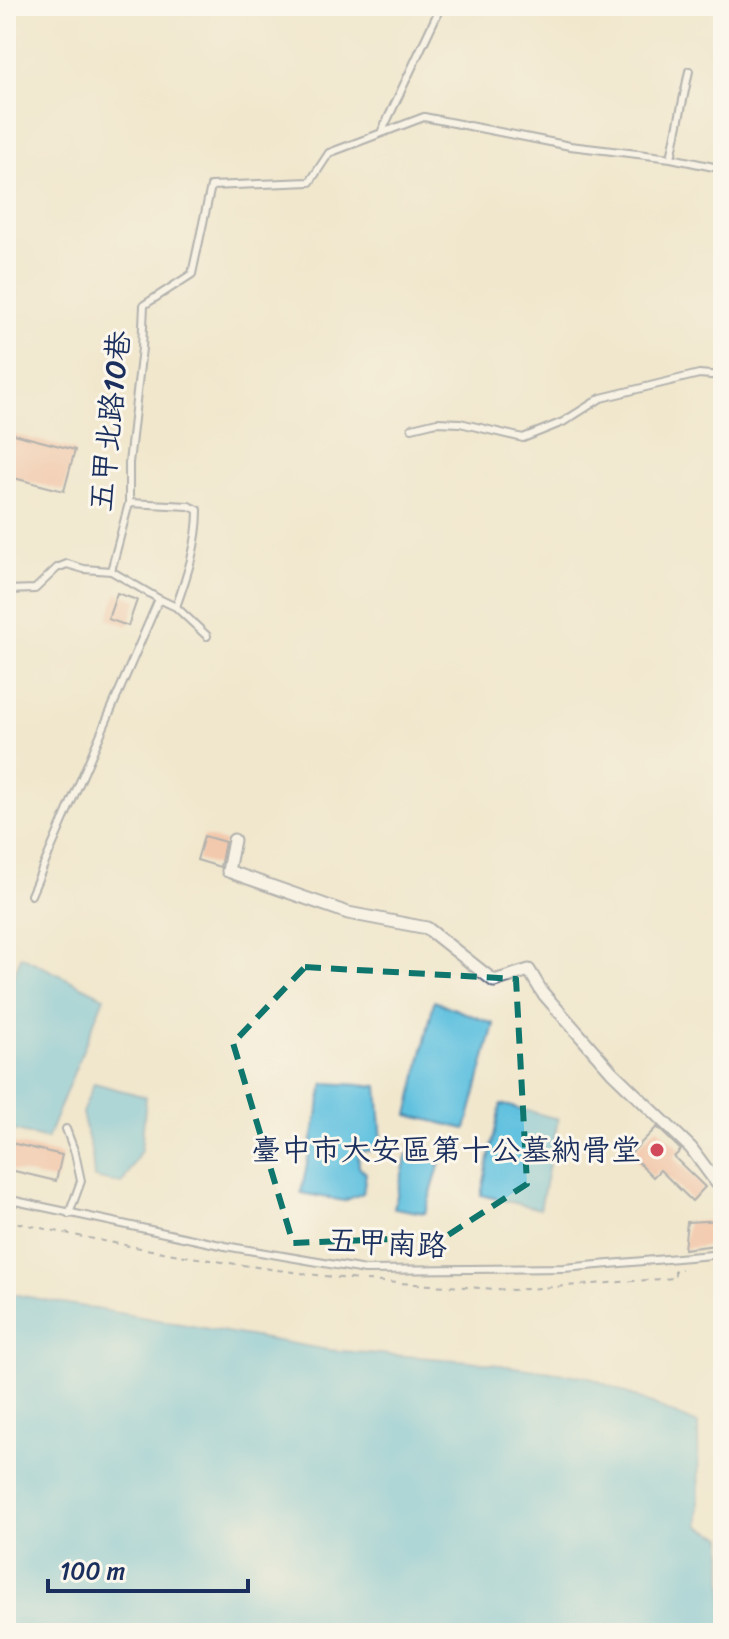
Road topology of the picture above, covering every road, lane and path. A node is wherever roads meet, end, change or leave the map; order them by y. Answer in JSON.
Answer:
{"nodes":[{"id":1,"x":441,"y":6,"type":"edge"},
{"id":2,"x":689,"y":71,"type":"dead end"},
{"id":3,"x":382,"y":131,"type":"junction"},
{"id":4,"x":671,"y":158,"type":"junction"},
{"id":5,"x":723,"y":169,"type":"edge"},
{"id":6,"x":723,"y":376,"type":"edge"},
{"id":7,"x":412,"y":428,"type":"dead end"},
{"id":8,"x":129,"y":503,"type":"junction"},
{"id":9,"x":111,"y":571,"type":"junction"},
{"id":10,"x":6,"y":590,"type":"edge"},
{"id":11,"x":159,"y":599,"type":"junction"},
{"id":12,"x":176,"y":607,"type":"junction"},
{"id":13,"x":207,"y":636,"type":"dead end"},
{"id":14,"x":234,"y":840,"type":"dead end"},
{"id":15,"x":31,"y":895,"type":"dead end"},
{"id":16,"x":66,"y":1129,"type":"dead end"},
{"id":17,"x":723,"y":1186,"type":"edge"},
{"id":18,"x":6,"y":1199,"type":"edge"},
{"id":19,"x":69,"y":1214,"type":"junction"},
{"id":20,"x":723,"y":1254,"type":"edge"}],
"edges":[{"from":1,"to":3,"type":"lane"},
{"from":2,"to":4,"type":"lane"},
{"from":3,"to":4,"type":"lane","name":"五甲北路10巷"},
{"from":3,"to":8,"type":"lane","name":"五甲北路10巷"},
{"from":4,"to":5,"type":"lane","name":"五甲北路10巷"},
{"from":6,"to":7,"type":"lane"},
{"from":8,"to":9,"type":"lane","name":"五甲北路10巷"},
{"from":8,"to":12,"type":"lane"},
{"from":9,"to":10,"type":"lane"},
{"from":9,"to":11,"type":"lane"},
{"from":11,"to":12,"type":"lane"},
{"from":11,"to":15,"type":"lane"},
{"from":12,"to":13,"type":"lane"},
{"from":14,"to":17,"type":"street"},
{"from":16,"to":19,"type":"lane"},
{"from":18,"to":19,"type":"lane","name":"五甲南路"},
{"from":19,"to":20,"type":"lane","name":"五甲南路"}]}
